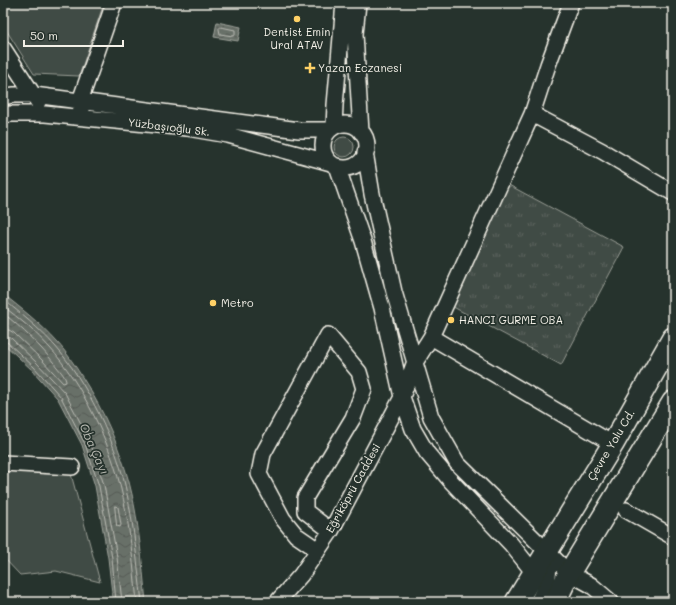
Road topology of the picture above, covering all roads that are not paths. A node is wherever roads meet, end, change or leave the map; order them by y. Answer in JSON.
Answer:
{"nodes":[{"id":1,"x":114,"y":3,"type":"edge"},
{"id":2,"x":344,"y":3,"type":"edge"},
{"id":3,"x":358,"y":3,"type":"edge"},
{"id":4,"x":571,"y":3,"type":"edge"},
{"id":5,"x":3,"y":48,"type":"edge"},
{"id":6,"x":34,"y":95,"type":"junction"},
{"id":7,"x":3,"y":97,"type":"edge"},
{"id":8,"x":80,"y":101,"type":"junction"},
{"id":9,"x":45,"y":114,"type":"junction"},
{"id":10,"x":532,"y":114,"type":"junction"},
{"id":11,"x":3,"y":115,"type":"edge"},
{"id":12,"x":83,"y":117,"type":"junction"},
{"id":13,"x":332,"y":128,"type":"junction"},
{"id":14,"x":361,"y":132,"type":"junction"},
{"id":15,"x":366,"y":152,"type":"junction"},
{"id":16,"x":334,"y":165,"type":"junction"},
{"id":17,"x":673,"y":193,"type":"edge"},
{"id":18,"x":431,"y":337,"type":"junction"},
{"id":19,"x":673,"y":338,"type":"edge"},
{"id":20,"x":414,"y":364,"type":"junction"},
{"id":21,"x":402,"y":397,"type":"junction"},
{"id":22,"x":673,"y":402,"type":"edge"},
{"id":23,"x":613,"y":444,"type":"junction"},
{"id":24,"x":3,"y":463,"type":"edge"},
{"id":25,"x":72,"y":466,"type":"dead end"},
{"id":26,"x":626,"y":510,"type":"dead end"},
{"id":27,"x":330,"y":531,"type":"junction"},
{"id":28,"x":673,"y":537,"type":"edge"},
{"id":29,"x":316,"y":552,"type":"junction"},
{"id":30,"x":547,"y":552,"type":"junction"},
{"id":31,"x":569,"y":573,"type":"junction"},
{"id":32,"x":548,"y":594,"type":"edge"},
{"id":33,"x":277,"y":602,"type":"edge"},
{"id":34,"x":516,"y":602,"type":"edge"},
{"id":35,"x":611,"y":602,"type":"edge"}],
"edges":[{"from":1,"to":8,"type":"street"},
{"from":2,"to":13,"type":"street"},
{"from":3,"to":14,"type":"street"},
{"from":4,"to":10,"type":"street","name":"Eğriköprü Caddesi"},
{"from":5,"to":6,"type":"street"},
{"from":6,"to":7,"type":"street","name":"Yüzbaşıoğlu Sk."},
{"from":6,"to":8,"type":"street","name":"Yüzbaşıoğlu Sk."},
{"from":6,"to":9,"type":"street"},
{"from":8,"to":12,"type":"street"},
{"from":8,"to":13,"type":"street","name":"Yüzbaşıoğlu Sk."},
{"from":9,"to":11,"type":"street","name":"Yüzbaşıoğlu Sk."},
{"from":9,"to":12,"type":"street","name":"Yüzbaşıoğlu Sk."},
{"from":10,"to":17,"type":"street"},
{"from":10,"to":18,"type":"street","name":"Eğriköprü Caddesi"},
{"from":12,"to":16,"type":"street","name":"Yüzbaşıoğlu Sk."},
{"from":13,"to":14,"type":"street"},
{"from":13,"to":16,"type":"street"},
{"from":14,"to":15,"type":"street"},
{"from":15,"to":16,"type":"street"},
{"from":15,"to":20,"type":"street"},
{"from":16,"to":21,"type":"street"},
{"from":18,"to":20,"type":"street","name":"Eğriköprü Caddesi"},
{"from":18,"to":23,"type":"street"},
{"from":19,"to":23,"type":"highway","name":"Çevre Yolu Cd."},
{"from":20,"to":21,"type":"street","name":"Eğriköprü Caddesi"},
{"from":20,"to":30,"type":"street"},
{"from":21,"to":27,"type":"street","name":"Eğriköprü Caddesi"},
{"from":21,"to":32,"type":"street"},
{"from":22,"to":31,"type":"highway"},
{"from":23,"to":30,"type":"highway","name":"Çevre Yolu Cd."},
{"from":24,"to":25,"type":"street"},
{"from":26,"to":28,"type":"street"},
{"from":27,"to":29,"type":"street","name":"Eğriköprü Caddesi"},
{"from":27,"to":29,"type":"street"},
{"from":29,"to":33,"type":"street","name":"Eğriköprü Caddesi"},
{"from":30,"to":31,"type":"street"},
{"from":30,"to":32,"type":"highway","name":"Çevre Yolu Cd."},
{"from":31,"to":32,"type":"highway"},
{"from":31,"to":35,"type":"street"},
{"from":32,"to":34,"type":"highway"}]}
